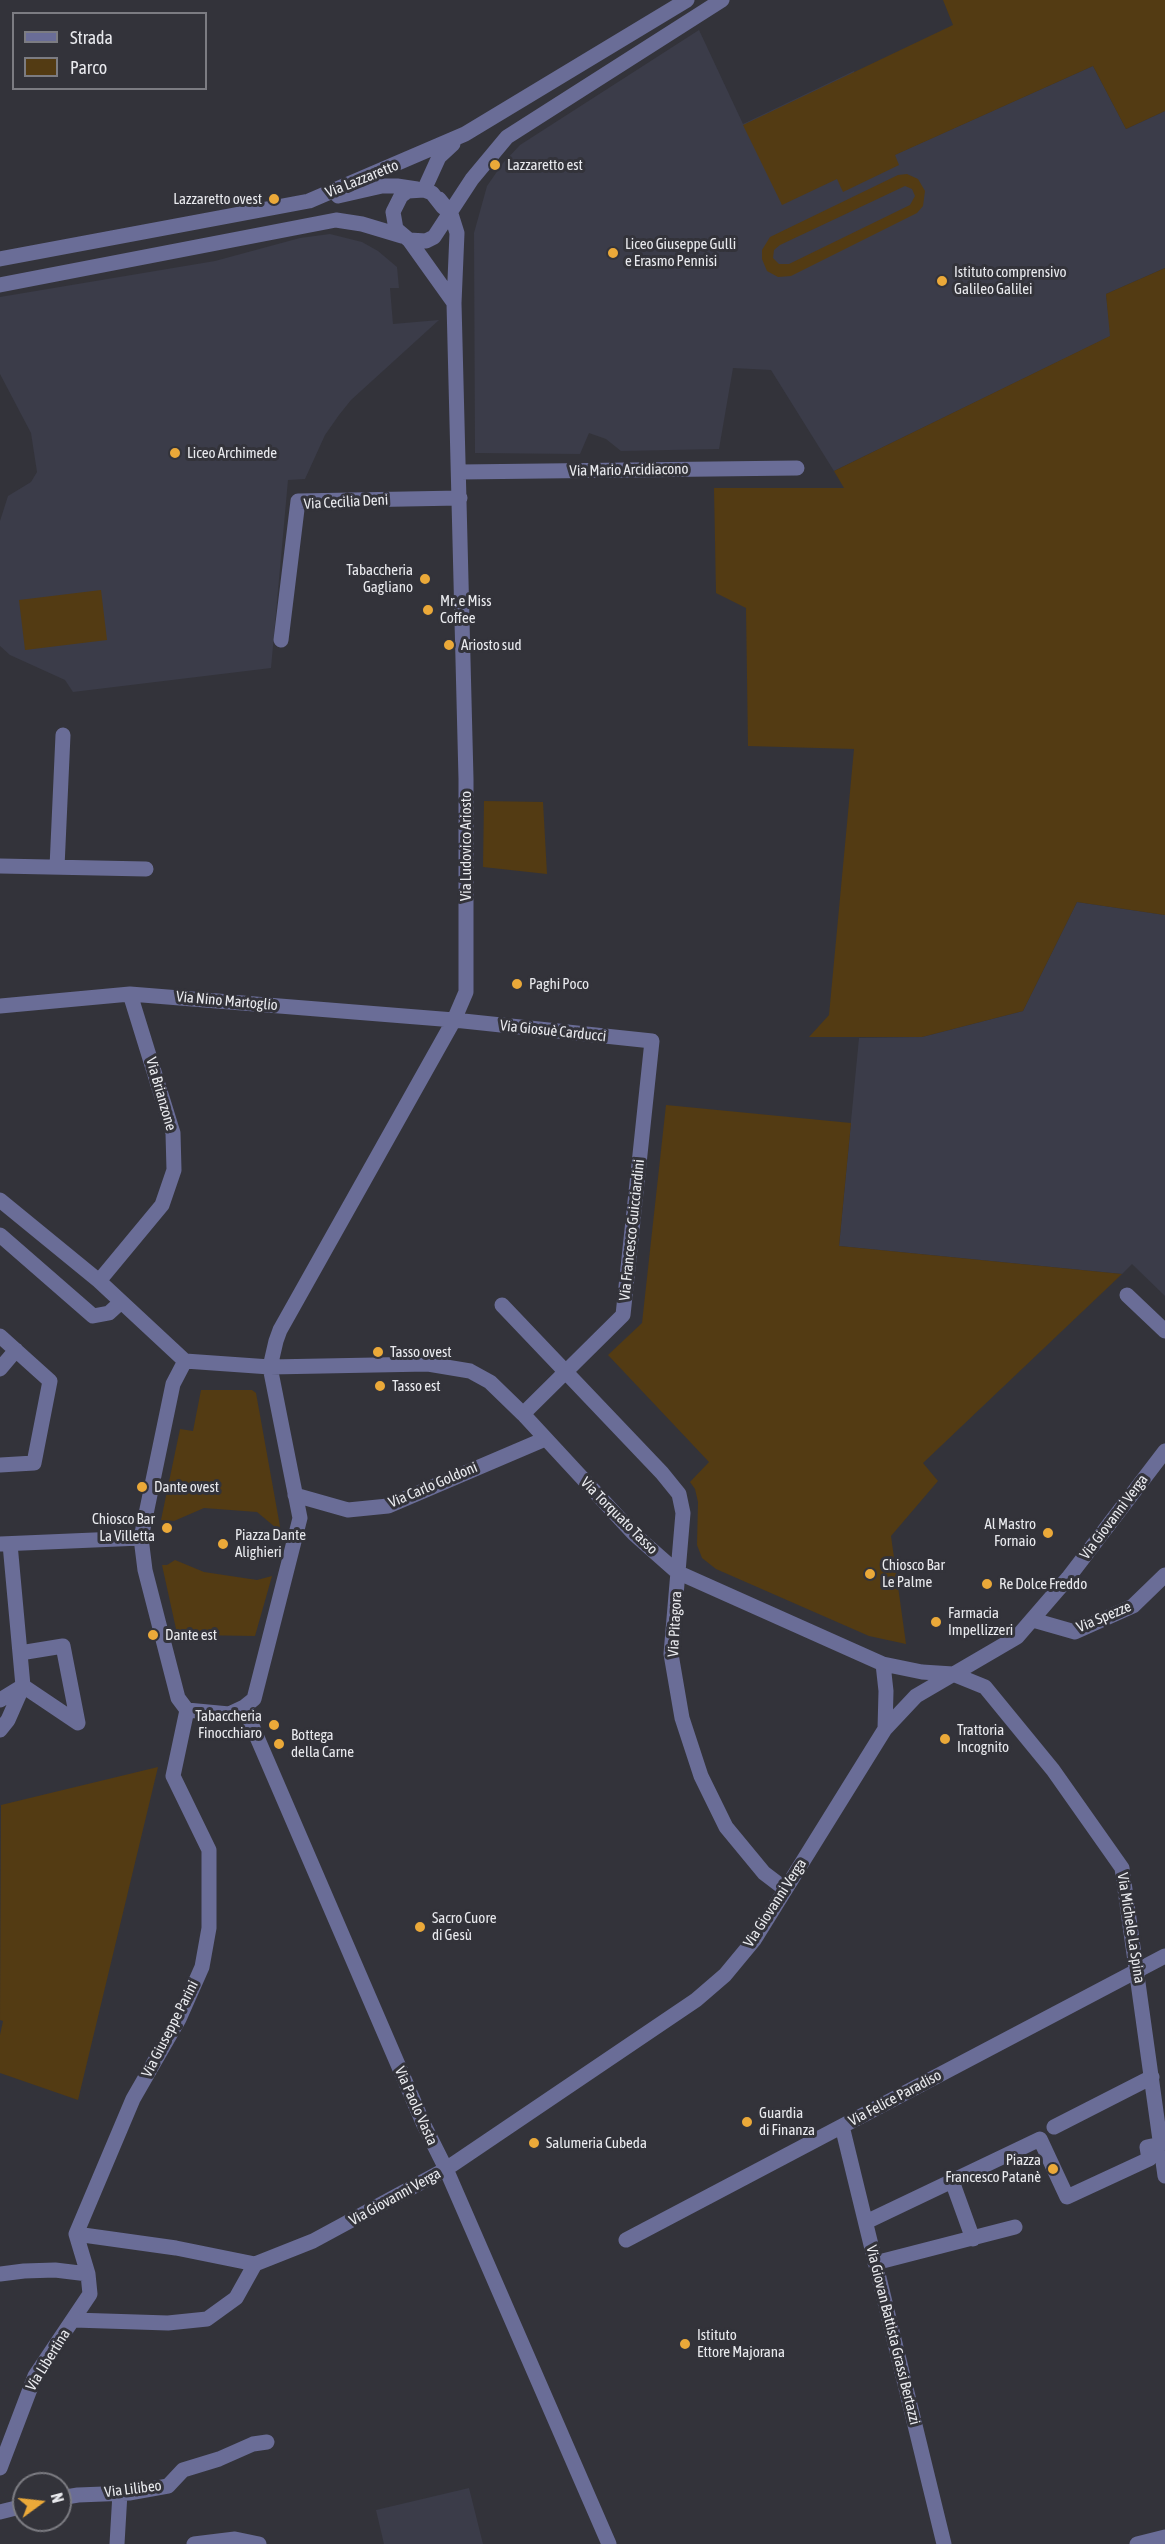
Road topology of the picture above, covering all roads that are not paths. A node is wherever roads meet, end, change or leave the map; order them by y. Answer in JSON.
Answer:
{"nodes":[{"id":1,"x":687,"y":0,"type":"edge"},
{"id":2,"x":722,"y":0,"type":"edge"},
{"id":3,"x":465,"y":134,"type":"junction"},
{"id":4,"x":421,"y":190,"type":"junction"},
{"id":5,"x":309,"y":201,"type":"junction"},
{"id":6,"x":447,"y":219,"type":"junction"},
{"id":7,"x":405,"y":238,"type":"junction"},
{"id":8,"x":0,"y":259,"type":"edge"},
{"id":9,"x":0,"y":285,"type":"edge"},
{"id":10,"x":454,"y":303,"type":"junction"},
{"id":11,"x":797,"y":468,"type":"dead end"},
{"id":12,"x":460,"y":472,"type":"junction"},
{"id":13,"x":460,"y":498,"type":"junction"},
{"id":14,"x":281,"y":640,"type":"dead end"},
{"id":15,"x":63,"y":735,"type":"dead end"},
{"id":16,"x":0,"y":866,"type":"edge"},
{"id":17,"x":57,"y":867,"type":"junction"},
{"id":18,"x":146,"y":869,"type":"dead end"},
{"id":19,"x":130,"y":994,"type":"junction"},
{"id":20,"x":0,"y":1006,"type":"edge"},
{"id":21,"x":454,"y":1020,"type":"junction"},
{"id":22,"x":651,"y":1041,"type":"joint"},
{"id":23,"x":0,"y":1200,"type":"edge"},
{"id":24,"x":0,"y":1235,"type":"edge"},
{"id":25,"x":99,"y":1281,"type":"junction"},
{"id":26,"x":1127,"y":1295,"type":"dead end"},
{"id":27,"x":121,"y":1302,"type":"junction"},
{"id":28,"x":502,"y":1305,"type":"dead end"},
{"id":29,"x":1165,"y":1331,"type":"edge"},
{"id":30,"x":0,"y":1336,"type":"edge"},
{"id":31,"x":182,"y":1358,"type":"junction"},
{"id":32,"x":5,"y":1360,"type":"edge"},
{"id":33,"x":270,"y":1367,"type":"junction"},
{"id":34,"x":566,"y":1371,"type":"junction"},
{"id":35,"x":523,"y":1414,"type":"junction"},
{"id":36,"x":545,"y":1439,"type":"junction"},
{"id":37,"x":1165,"y":1451,"type":"edge"},
{"id":38,"x":0,"y":1465,"type":"edge"},
{"id":39,"x":295,"y":1495,"type":"junction"},
{"id":40,"x":136,"y":1538,"type":"junction"},
{"id":41,"x":5,"y":1544,"type":"edge"},
{"id":42,"x":678,"y":1572,"type":"junction"},
{"id":43,"x":1165,"y":1575,"type":"edge"},
{"id":44,"x":1033,"y":1620,"type":"junction"},
{"id":45,"x":20,"y":1653,"type":"junction"},
{"id":46,"x":883,"y":1664,"type":"junction"},
{"id":47,"x":953,"y":1674,"type":"junction"},
{"id":48,"x":23,"y":1686,"type":"junction"},
{"id":49,"x":0,"y":1700,"type":"edge"},
{"id":50,"x":243,"y":1707,"type":"junction"},
{"id":51,"x":187,"y":1710,"type":"junction"},
{"id":52,"x":885,"y":1729,"type":"junction"},
{"id":53,"x":0,"y":1730,"type":"edge"},
{"id":54,"x":785,"y":1889,"type":"junction"},
{"id":55,"x":1165,"y":1956,"type":"edge"},
{"id":56,"x":1138,"y":1970,"type":"junction"},
{"id":57,"x":1152,"y":2077,"type":"junction"},
{"id":58,"x":842,"y":2126,"type":"junction"},
{"id":59,"x":1054,"y":2127,"type":"dead end"},
{"id":60,"x":1161,"y":2144,"type":"junction"},
{"id":61,"x":446,"y":2169,"type":"junction"},
{"id":62,"x":1165,"y":2176,"type":"edge"},
{"id":63,"x":952,"y":2181,"type":"junction"},
{"id":64,"x":866,"y":2222,"type":"junction"},
{"id":65,"x":1015,"y":2227,"type":"dead end"},
{"id":66,"x":76,"y":2234,"type":"junction"},
{"id":67,"x":973,"y":2239,"type":"junction"},
{"id":68,"x":626,"y":2240,"type":"dead end"},
{"id":69,"x":875,"y":2263,"type":"junction"},
{"id":70,"x":255,"y":2264,"type":"junction"},
{"id":71,"x":0,"y":2274,"type":"edge"},
{"id":72,"x":88,"y":2274,"type":"junction"},
{"id":73,"x":74,"y":2320,"type":"junction"},
{"id":74,"x":267,"y":2442,"type":"dead end"},
{"id":75,"x":0,"y":2468,"type":"edge"},
{"id":76,"x":120,"y":2493,"type":"junction"},
{"id":77,"x":72,"y":2496,"type":"edge"},
{"id":78,"x":1165,"y":2536,"type":"edge"},
{"id":79,"x":117,"y":2544,"type":"edge"},
{"id":80,"x":194,"y":2544,"type":"edge"},
{"id":81,"x":259,"y":2544,"type":"edge"},
{"id":82,"x":609,"y":2544,"type":"edge"},
{"id":83,"x":944,"y":2544,"type":"edge"},
{"id":84,"x":1137,"y":2544,"type":"edge"}],
"edges":[{"from":1,"to":3,"type":"street","name":"Via Lazzaretto"},
{"from":2,"to":6,"type":"street"},
{"from":3,"to":4,"type":"street"},
{"from":3,"to":5,"type":"street","name":"Via Lazzaretto"},
{"from":4,"to":5,"type":"street"},
{"from":4,"to":6,"type":"street"},
{"from":4,"to":7,"type":"street"},
{"from":5,"to":8,"type":"street","name":"Via Lazzaretto"},
{"from":6,"to":7,"type":"street"},
{"from":6,"to":10,"type":"street","name":"Via Ludovico Ariosto"},
{"from":7,"to":9,"type":"street","name":"Via Lazzaretto"},
{"from":7,"to":10,"type":"street"},
{"from":10,"to":12,"type":"street","name":"Via Ludovico Ariosto"},
{"from":11,"to":12,"type":"street","name":"Via Mario Arcidiacono"},
{"from":12,"to":13,"type":"street","name":"Via Ludovico Ariosto"},
{"from":13,"to":14,"type":"street","name":"Via Cecilia Deni"},
{"from":13,"to":21,"type":"street","name":"Via Ludovico Ariosto"},
{"from":15,"to":17,"type":"street"},
{"from":16,"to":17,"type":"street"},
{"from":17,"to":18,"type":"street"},
{"from":19,"to":20,"type":"street","name":"Via Nino Martoglio"},
{"from":19,"to":21,"type":"street","name":"Via Nino Martoglio"},
{"from":19,"to":25,"type":"street","name":"Via Brianzone"},
{"from":21,"to":22,"type":"street","name":"Via Giosuè Carducci"},
{"from":21,"to":33,"type":"street","name":"Via Ludovico Ariosto"},
{"from":22,"to":34,"type":"street","name":"Via Francesco Guicciardini"},
{"from":23,"to":25,"type":"street"},
{"from":24,"to":27,"type":"street"},
{"from":25,"to":27,"type":"street"},
{"from":26,"to":29,"type":"street"},
{"from":27,"to":31,"type":"street"},
{"from":28,"to":34,"type":"street","name":"Via Pitagora"},
{"from":30,"to":32,"type":"street"},
{"from":31,"to":33,"type":"street","name":"Via Torquato Tasso"},
{"from":31,"to":40,"type":"street"},
{"from":32,"to":38,"type":"street"},
{"from":33,"to":35,"type":"street","name":"Via Torquato Tasso"},
{"from":33,"to":39,"type":"street"},
{"from":34,"to":35,"type":"street","name":"Via Francesco Guicciardini"},
{"from":34,"to":42,"type":"street","name":"Via Pitagora"},
{"from":35,"to":36,"type":"street","name":"Via Torquato Tasso"},
{"from":36,"to":39,"type":"street","name":"Via Carlo Goldoni"},
{"from":36,"to":42,"type":"street","name":"Via Torquato Tasso"},
{"from":37,"to":44,"type":"street","name":"Via Giovanni Verga"},
{"from":39,"to":50,"type":"street"},
{"from":40,"to":41,"type":"street"},
{"from":40,"to":51,"type":"street"},
{"from":41,"to":45,"type":"street"},
{"from":42,"to":46,"type":"street","name":"Via Torquato Tasso"},
{"from":42,"to":54,"type":"street","name":"Via Pitagora"},
{"from":43,"to":44,"type":"street","name":"Via Spezze"},
{"from":44,"to":47,"type":"street","name":"Via Giovanni Verga"},
{"from":45,"to":48,"type":"street"},
{"from":45,"to":48,"type":"street"},
{"from":46,"to":47,"type":"street","name":"Via Torquato Tasso"},
{"from":46,"to":52,"type":"street"},
{"from":47,"to":52,"type":"street","name":"Via Giovanni Verga"},
{"from":47,"to":56,"type":"street","name":"Via Michele La Spina"},
{"from":48,"to":49,"type":"street"},
{"from":48,"to":53,"type":"street"},
{"from":50,"to":51,"type":"street"},
{"from":50,"to":61,"type":"street","name":"Via Paolo Vasta"},
{"from":51,"to":66,"type":"street","name":"Via Giuseppe Parini"},
{"from":52,"to":54,"type":"street","name":"Via Giovanni Verga"},
{"from":54,"to":61,"type":"street","name":"Via Giovanni Verga"},
{"from":55,"to":56,"type":"street","name":"Via Felice Paradiso"},
{"from":56,"to":57,"type":"street","name":"Via Michele La Spina"},
{"from":56,"to":58,"type":"street","name":"Via Felice Paradiso"},
{"from":57,"to":59,"type":"street"},
{"from":57,"to":60,"type":"street","name":"Via Michele La Spina"},
{"from":58,"to":64,"type":"street","name":"Via Giovan Battista Grassi Bertazzi"},
{"from":58,"to":68,"type":"street","name":"Via Felice Paradiso"},
{"from":60,"to":62,"type":"street","name":"Via Michele La Spina"},
{"from":60,"to":63,"type":"street"},
{"from":61,"to":70,"type":"street","name":"Via Giovanni Verga"},
{"from":61,"to":82,"type":"street","name":"Via Paolo Vasta"},
{"from":63,"to":64,"type":"street"},
{"from":63,"to":67,"type":"street"},
{"from":64,"to":69,"type":"street","name":"Via Giovan Battista Grassi Bertazzi"},
{"from":65,"to":67,"type":"street"},
{"from":66,"to":70,"type":"street"},
{"from":66,"to":72,"type":"street"},
{"from":67,"to":69,"type":"street"},
{"from":69,"to":83,"type":"street","name":"Via Giovan Battista Grassi Bertazzi"},
{"from":70,"to":73,"type":"street"},
{"from":71,"to":72,"type":"street"},
{"from":72,"to":73,"type":"street"},
{"from":73,"to":75,"type":"street","name":"Via Libertina"},
{"from":74,"to":76,"type":"street","name":"Via Lilibeo"},
{"from":76,"to":77,"type":"street","name":"Via Lilibeo"},
{"from":76,"to":79,"type":"street"},
{"from":78,"to":84,"type":"street"},
{"from":80,"to":81,"type":"street"}]}
